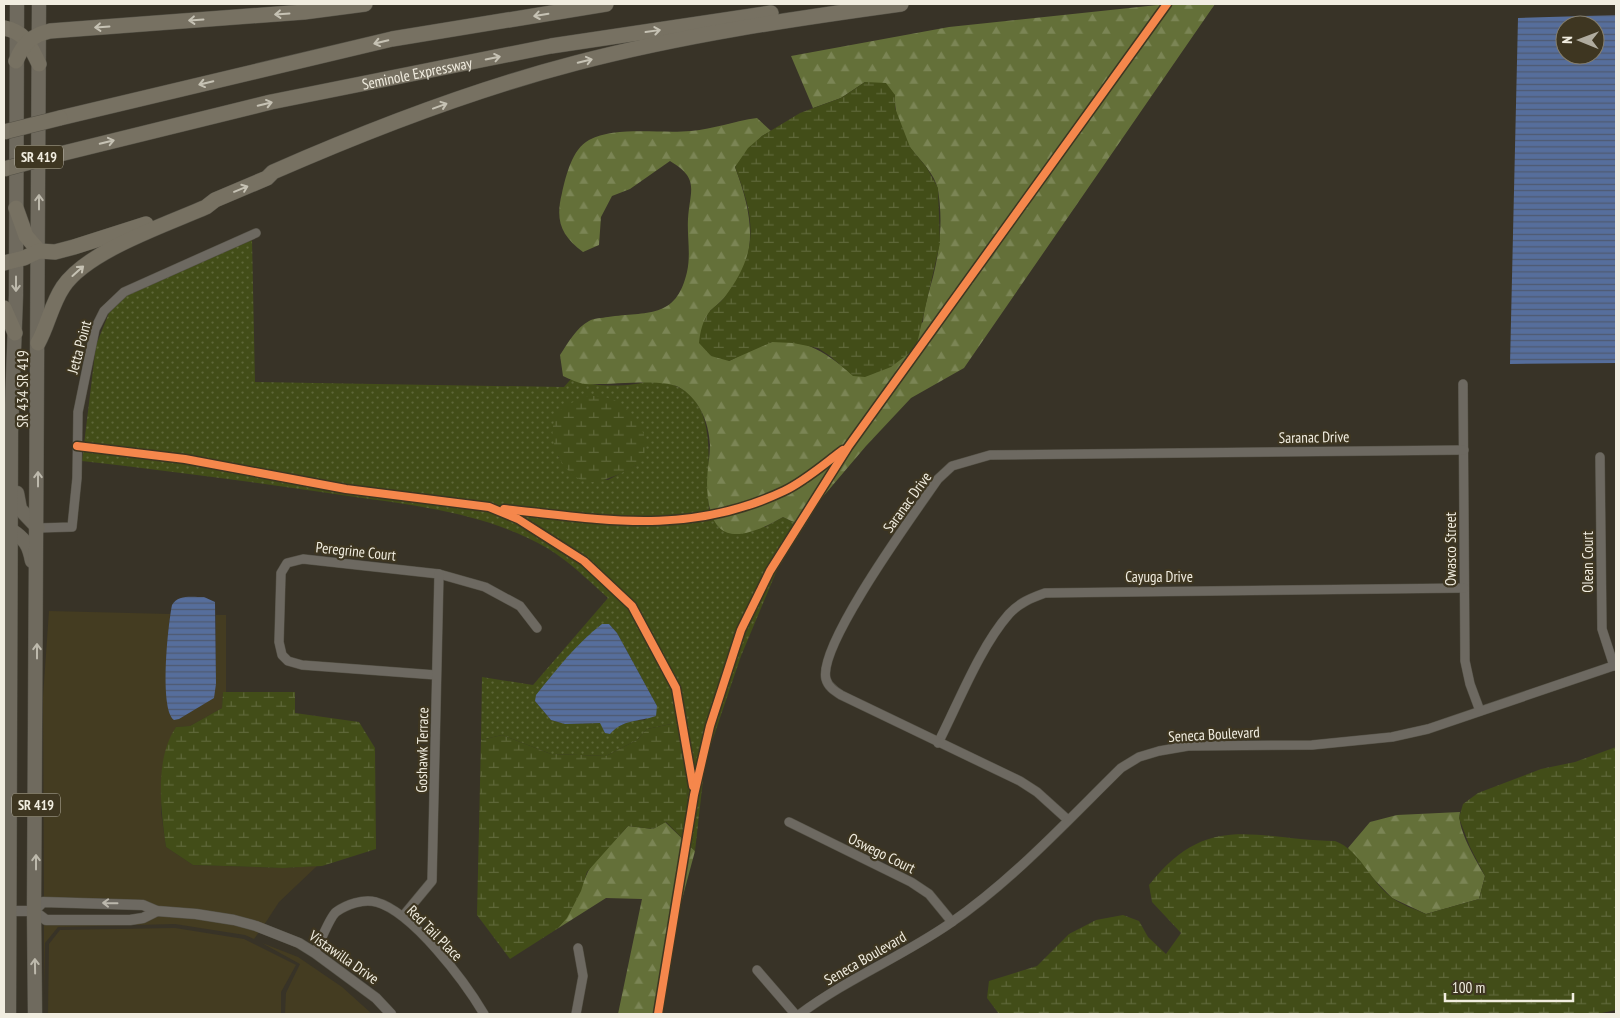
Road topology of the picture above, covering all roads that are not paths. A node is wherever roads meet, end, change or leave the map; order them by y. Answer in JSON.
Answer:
{"nodes":[{"id":1,"x":16,"y":4,"type":"edge"},
{"id":2,"x":40,"y":4,"type":"edge"},
{"id":3,"x":365,"y":4,"type":"edge"},
{"id":4,"x":606,"y":4,"type":"edge"},
{"id":5,"x":835,"y":4,"type":"edge"},
{"id":6,"x":901,"y":4,"type":"edge"},
{"id":7,"x":10,"y":29,"type":"edge"},
{"id":8,"x":34,"y":38,"type":"junction"},
{"id":9,"x":16,"y":61,"type":"junction"},
{"id":10,"x":39,"y":64,"type":"joint"},
{"id":11,"x":4,"y":132,"type":"edge"},
{"id":12,"x":4,"y":169,"type":"edge"},
{"id":13,"x":215,"y":200,"type":"junction"},
{"id":14,"x":16,"y":208,"type":"junction"},
{"id":15,"x":256,"y":233,"type":"dead end"},
{"id":16,"x":38,"y":251,"type":"junction"},
{"id":17,"x":10,"y":262,"type":"edge"},
{"id":18,"x":4,"y":308,"type":"edge"},
{"id":19,"x":15,"y":333,"type":"junction"},
{"id":20,"x":38,"y":343,"type":"junction"},
{"id":21,"x":1463,"y":384,"type":"dead end"},
{"id":22,"x":1464,"y":450,"type":"junction"},
{"id":23,"x":1600,"y":457,"type":"dead end"},
{"id":24,"x":11,"y":465,"type":"junction"},
{"id":25,"x":38,"y":528,"type":"junction"},
{"id":26,"x":11,"y":530,"type":"junction"},
{"id":27,"x":439,"y":574,"type":"junction"},
{"id":28,"x":1464,"y":588,"type":"junction"},
{"id":29,"x":37,"y":591,"type":"junction"},
{"id":30,"x":536,"y":628,"type":"dead end"},
{"id":31,"x":1615,"y":665,"type":"edge"},
{"id":32,"x":436,"y":675,"type":"junction"},
{"id":33,"x":1480,"y":711,"type":"junction"},
{"id":34,"x":938,"y":743,"type":"junction"},
{"id":35,"x":1068,"y":820,"type":"junction"},
{"id":36,"x":789,"y":822,"type":"dead end"},
{"id":37,"x":9,"y":911,"type":"junction"},
{"id":38,"x":34,"y":911,"type":"junction"},
{"id":39,"x":157,"y":911,"type":"junction"},
{"id":40,"x":403,"y":916,"type":"junction"},
{"id":41,"x":952,"y":922,"type":"junction"},
{"id":42,"x":578,"y":948,"type":"dead end"},
{"id":43,"x":315,"y":953,"type":"junction"},
{"id":44,"x":757,"y":970,"type":"dead end"},
{"id":45,"x":9,"y":1014,"type":"edge"},
{"id":46,"x":36,"y":1014,"type":"edge"},
{"id":47,"x":391,"y":1014,"type":"edge"},
{"id":48,"x":484,"y":1014,"type":"edge"},
{"id":49,"x":576,"y":1014,"type":"edge"},
{"id":50,"x":796,"y":1014,"type":"edge"},
{"id":51,"x":800,"y":1014,"type":"edge"}],
"edges":[{"from":1,"to":7,"type":"main road","number":"SR 419"},
{"from":2,"to":8,"type":"main road"},
{"from":3,"to":8,"type":"highway","one_way":true},
{"from":4,"to":11,"type":"highway","one_way":true,"bridge":true},
{"from":12,"to":5,"type":"highway","name":"Seminole Expressway","one_way":true,"bridge":true},
{"from":13,"to":6,"type":"highway","one_way":true},
{"from":7,"to":8,"type":"highway"},
{"from":7,"to":9,"type":"main road","number":"SR 419"},
{"from":8,"to":9,"type":"highway"},
{"from":8,"to":10,"type":"highway"},
{"from":9,"to":14,"type":"main road","number":"SR 419"},
{"from":16,"to":10,"type":"main road","number":"SR 419","one_way":true},
{"from":13,"to":16,"type":"highway"},
{"from":20,"to":13,"type":"highway","one_way":true},
{"from":14,"to":16,"type":"highway"},
{"from":14,"to":17,"type":"main road","number":"SR 419"},
{"from":15,"to":25,"type":"street","name":"Jetta Point"},
{"from":16,"to":17,"type":"highway"},
{"from":16,"to":20,"type":"main road","name":"SR 434 SR 419"},
{"from":17,"to":19,"type":"main road","number":"SR 419","one_way":true},
{"from":18,"to":19,"type":"highway"},
{"from":19,"to":24,"type":"main road","number":"SR 419"},
{"from":25,"to":20,"type":"main road","name":"SR 434 SR 419","one_way":true},
{"from":21,"to":22,"type":"street","name":"Owasco Street"},
{"from":22,"to":28,"type":"street","name":"Owasco Street"},
{"from":22,"to":34,"type":"street","name":"Saranac Drive"},
{"from":23,"to":31,"type":"street","name":"Olean Court"},
{"from":24,"to":25,"type":"main road"},
{"from":24,"to":26,"type":"main road","number":"SR 419"},
{"from":25,"to":29,"type":"main road","number":"SR 419"},
{"from":26,"to":29,"type":"main road"},
{"from":26,"to":37,"type":"main road","number":"SR 419"},
{"from":27,"to":30,"type":"street","name":"Peregrine Court"},
{"from":27,"to":32,"type":"street","name":"Goshawk Terrace"},
{"from":27,"to":32,"type":"street","name":"Peregrine Court"},
{"from":28,"to":33,"type":"street","name":"Owasco Street"},
{"from":28,"to":34,"type":"street","name":"Cayuga Drive"},
{"from":38,"to":29,"type":"main road","number":"SR 419","one_way":true},
{"from":31,"to":33,"type":"street","name":"Seneca Boulevard"},
{"from":32,"to":40,"type":"street","name":"Goshawk Terrace"},
{"from":33,"to":35,"type":"street","name":"Seneca Boulevard"},
{"from":34,"to":35,"type":"street","name":"Saranac Drive"},
{"from":35,"to":41,"type":"street","name":"Seneca Boulevard"},
{"from":36,"to":41,"type":"street","name":"Oswego Court"},
{"from":37,"to":38,"type":"street","name":"Vistawilla Drive"},
{"from":37,"to":45,"type":"main road","number":"SR 419"},
{"from":38,"to":39,"type":"street","name":"Vistawilla Drive"},
{"from":39,"to":38,"type":"street","name":"Vistawilla Drive","one_way":true},
{"from":46,"to":38,"type":"main road","number":"SR 419","one_way":true},
{"from":39,"to":43,"type":"street","name":"Vistawilla Drive"},
{"from":40,"to":43,"type":"street","name":"Red Tail Place"},
{"from":40,"to":48,"type":"street","name":"Red Tail Place"},
{"from":41,"to":51,"type":"street","name":"Seneca Boulevard"},
{"from":42,"to":49,"type":"street"},
{"from":43,"to":47,"type":"street","name":"Vistawilla Drive"},
{"from":44,"to":50,"type":"street"}]}
